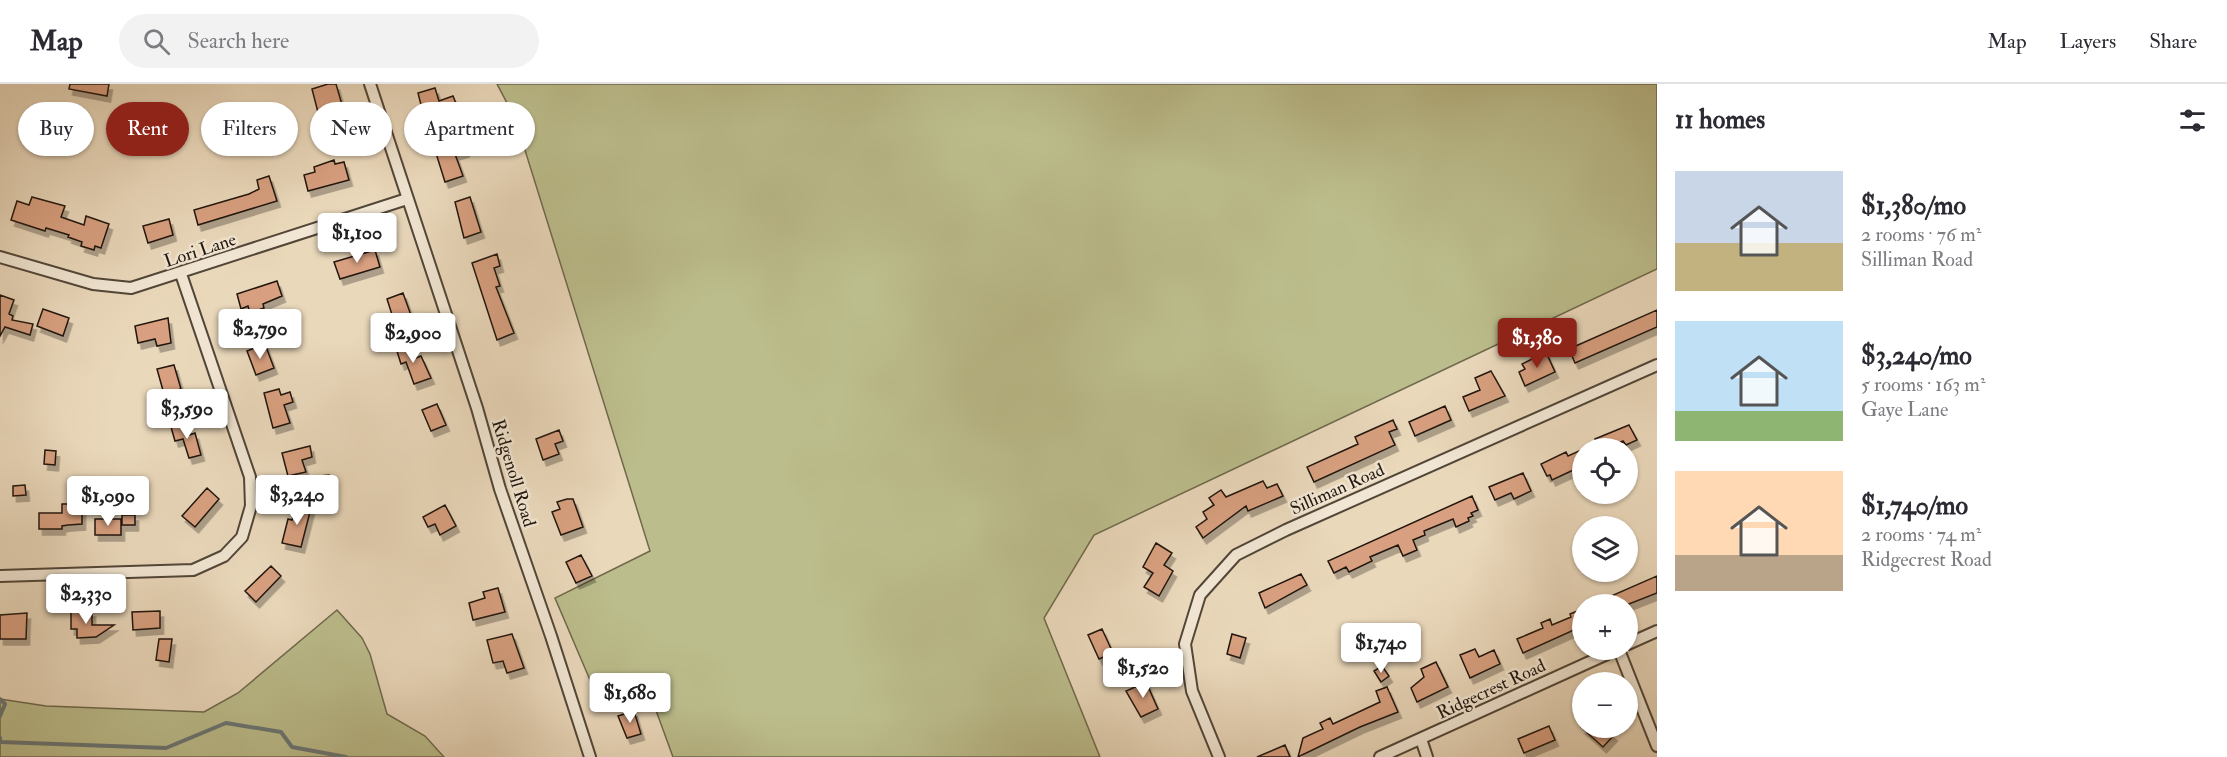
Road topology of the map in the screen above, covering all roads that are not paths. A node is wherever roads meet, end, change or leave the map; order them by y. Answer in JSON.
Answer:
{"nodes":[{"id":1,"x":370,"y":84,"type":"edge"},
{"id":2,"x":407,"y":199,"type":"junction"},
{"id":3,"x":0,"y":257,"type":"edge"},
{"id":4,"x":181,"y":274,"type":"junction"},
{"id":5,"x":1657,"y":365,"type":"edge"},
{"id":6,"x":0,"y":576,"type":"edge"},
{"id":7,"x":1657,"y":631,"type":"edge"},
{"id":8,"x":1638,"y":640,"type":"edge"},
{"id":9,"x":1596,"y":660,"type":"edge"},
{"id":10,"x":1622,"y":660,"type":"edge"},
{"id":11,"x":1421,"y":739,"type":"junction"},
{"id":12,"x":1657,"y":746,"type":"edge"},
{"id":13,"x":590,"y":757,"type":"edge"},
{"id":14,"x":1219,"y":757,"type":"edge"},
{"id":15,"x":1380,"y":757,"type":"edge"},
{"id":16,"x":1427,"y":757,"type":"edge"}],
"edges":[{"from":1,"to":2,"type":"street","name":"Ridgenoll Road"},
{"from":2,"to":4,"type":"street","name":"Lori Lane"},
{"from":2,"to":13,"type":"street","name":"Ridgenoll Road"},
{"from":3,"to":4,"type":"street","name":"Lori Lane"},
{"from":4,"to":6,"type":"street"},
{"from":5,"to":14,"type":"street","name":"Silliman Road"},
{"from":7,"to":8,"type":"street"},
{"from":9,"to":11,"type":"street","name":"Ridgecrest Road"},
{"from":10,"to":12,"type":"street"},
{"from":11,"to":15,"type":"street","name":"Ridgecrest Road"},
{"from":11,"to":16,"type":"street"}]}
